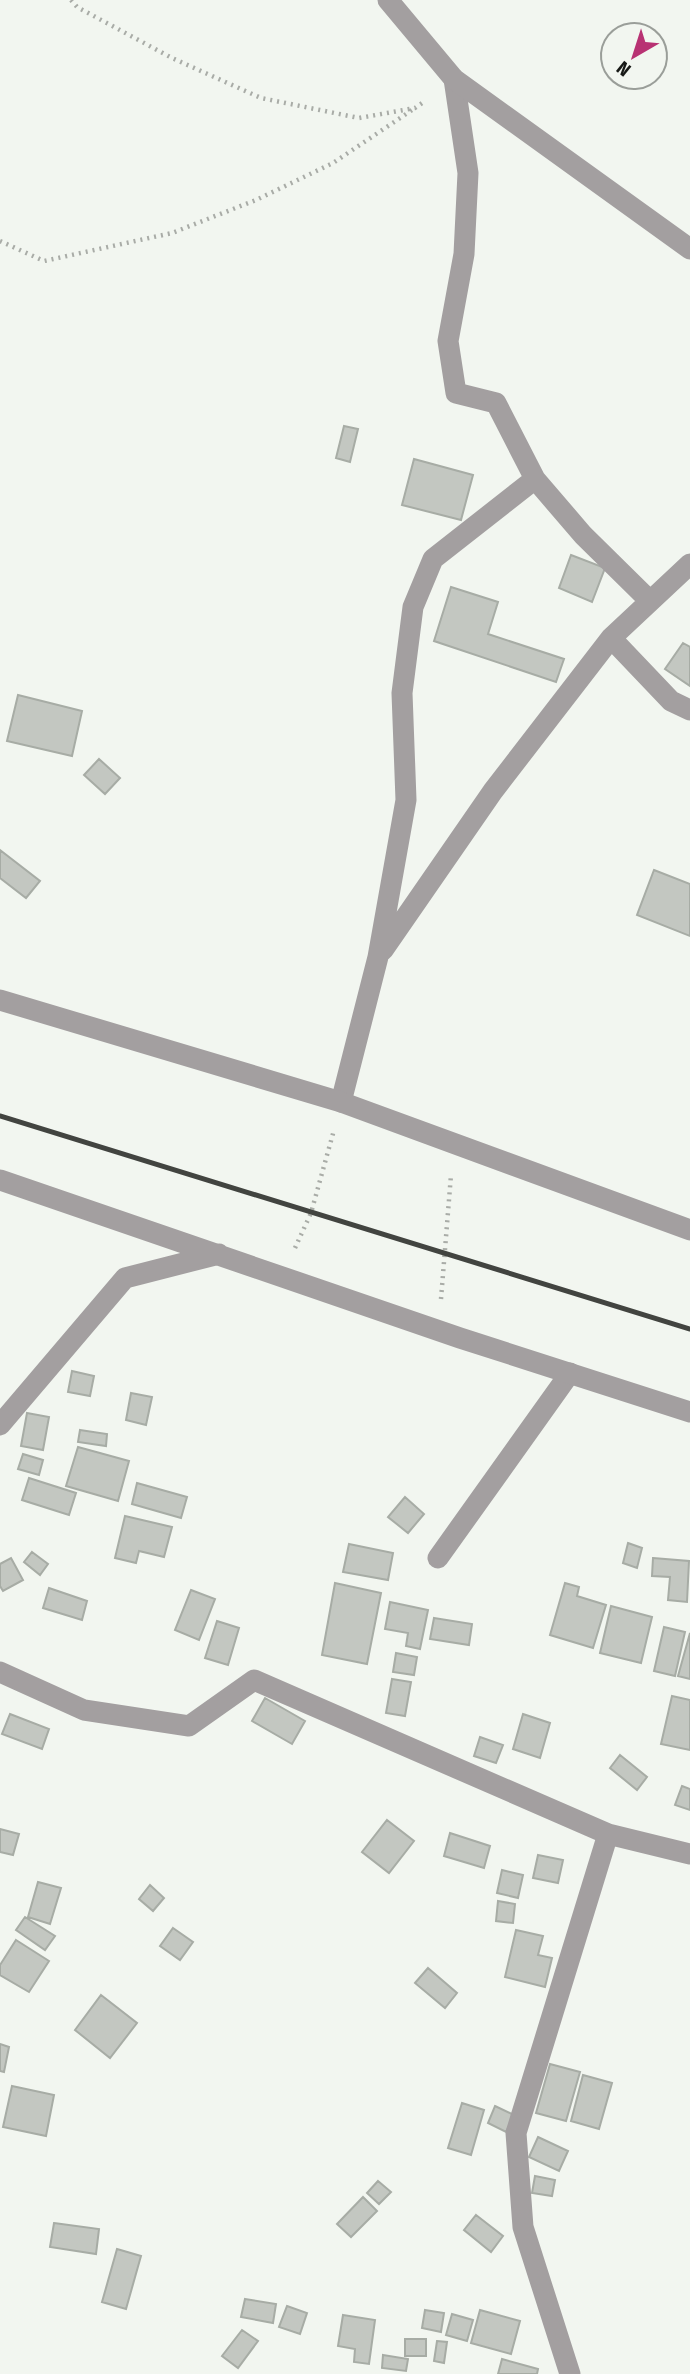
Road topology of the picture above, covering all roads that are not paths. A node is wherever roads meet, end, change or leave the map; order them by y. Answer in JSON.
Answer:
{"nodes":[{"id":1,"x":388,"y":0,"type":"edge"},
{"id":2,"x":454,"y":79,"type":"junction"},
{"id":3,"x":690,"y":249,"type":"edge"},
{"id":4,"x":535,"y":479,"type":"junction"},
{"id":5,"x":690,"y":564,"type":"edge"},
{"id":6,"x":650,"y":601,"type":"junction"},
{"id":7,"x":611,"y":638,"type":"junction"},
{"id":8,"x":690,"y":710,"type":"edge"},
{"id":9,"x":378,"y":957,"type":"junction"},
{"id":10,"x":0,"y":1000,"type":"edge"},
{"id":11,"x":341,"y":1102,"type":"junction"},
{"id":12,"x":0,"y":1180,"type":"edge"},
{"id":13,"x":690,"y":1230,"type":"edge"},
{"id":14,"x":219,"y":1254,"type":"junction"},
{"id":15,"x":570,"y":1373,"type":"junction"},
{"id":16,"x":690,"y":1412,"type":"edge"},
{"id":17,"x":0,"y":1425,"type":"edge"},
{"id":18,"x":438,"y":1558,"type":"dead end"},
{"id":19,"x":0,"y":1672,"type":"edge"},
{"id":20,"x":608,"y":1834,"type":"junction"},
{"id":21,"x":690,"y":1854,"type":"edge"},
{"id":22,"x":570,"y":2374,"type":"edge"}],
"edges":[{"from":1,"to":2,"type":"street"},
{"from":2,"to":3,"type":"street"},
{"from":2,"to":4,"type":"street"},
{"from":4,"to":6,"type":"street"},
{"from":4,"to":9,"type":"street"},
{"from":5,"to":6,"type":"street"},
{"from":6,"to":7,"type":"street"},
{"from":7,"to":8,"type":"street"},
{"from":7,"to":9,"type":"street"},
{"from":9,"to":11,"type":"street"},
{"from":10,"to":11,"type":"street"},
{"from":11,"to":13,"type":"street"},
{"from":12,"to":14,"type":"street"},
{"from":14,"to":15,"type":"street"},
{"from":14,"to":17,"type":"street"},
{"from":15,"to":16,"type":"street"},
{"from":15,"to":18,"type":"street"},
{"from":19,"to":20,"type":"street"},
{"from":20,"to":21,"type":"street"},
{"from":20,"to":22,"type":"street"}]}
